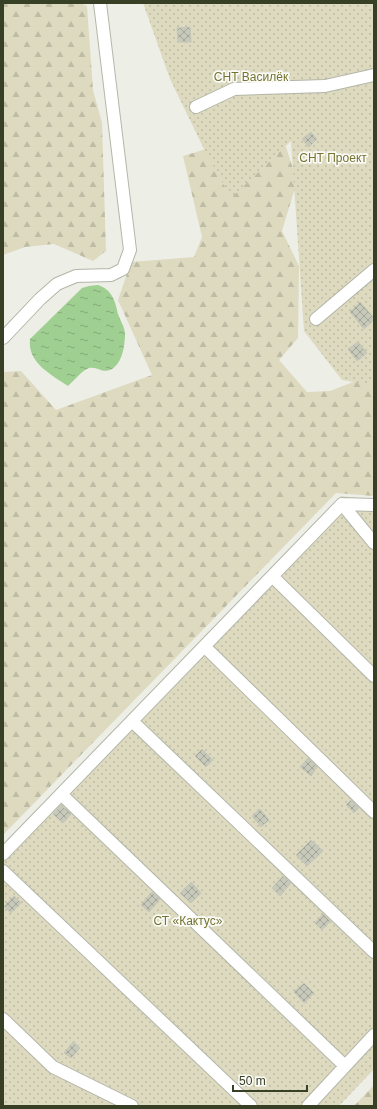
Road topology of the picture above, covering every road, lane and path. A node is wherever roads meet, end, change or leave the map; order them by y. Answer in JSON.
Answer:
{"nodes":[{"id":1,"x":100,"y":3,"type":"edge"},
{"id":2,"x":374,"y":75,"type":"edge"},
{"id":3,"x":196,"y":107,"type":"dead end"},
{"id":4,"x":374,"y":270,"type":"edge"},
{"id":5,"x":316,"y":319,"type":"dead end"},
{"id":6,"x":3,"y":338,"type":"edge"},
{"id":7,"x":342,"y":504,"type":"junction"},
{"id":8,"x":374,"y":506,"type":"edge"},
{"id":9,"x":374,"y":543,"type":"edge"},
{"id":10,"x":273,"y":577,"type":"junction"},
{"id":11,"x":205,"y":647,"type":"junction"},
{"id":12,"x":374,"y":676,"type":"edge"},
{"id":13,"x":132,"y":721,"type":"junction"},
{"id":14,"x":61,"y":794,"type":"junction"},
{"id":15,"x":374,"y":812,"type":"edge"},
{"id":16,"x":3,"y":854,"type":"edge"},
{"id":17,"x":3,"y":870,"type":"edge"},
{"id":18,"x":374,"y":952,"type":"edge"},
{"id":19,"x":3,"y":1019,"type":"edge"},
{"id":20,"x":374,"y":1035,"type":"edge"},
{"id":21,"x":345,"y":1066,"type":"junction"},
{"id":22,"x":132,"y":1106,"type":"edge"},
{"id":23,"x":251,"y":1106,"type":"edge"},
{"id":24,"x":308,"y":1106,"type":"edge"}],
"edges":[{"from":1,"to":6,"type":"lane"},
{"from":2,"to":3,"type":"lane"},
{"from":4,"to":5,"type":"lane"},
{"from":7,"to":8,"type":"lane"},
{"from":7,"to":9,"type":"lane"},
{"from":7,"to":10,"type":"lane"},
{"from":10,"to":11,"type":"lane"},
{"from":10,"to":12,"type":"lane"},
{"from":11,"to":13,"type":"lane"},
{"from":11,"to":15,"type":"lane"},
{"from":13,"to":14,"type":"lane"},
{"from":13,"to":18,"type":"lane"},
{"from":14,"to":16,"type":"lane"},
{"from":14,"to":21,"type":"lane"},
{"from":17,"to":23,"type":"lane"},
{"from":19,"to":22,"type":"lane"},
{"from":20,"to":21,"type":"lane"},
{"from":21,"to":24,"type":"lane"}]}
